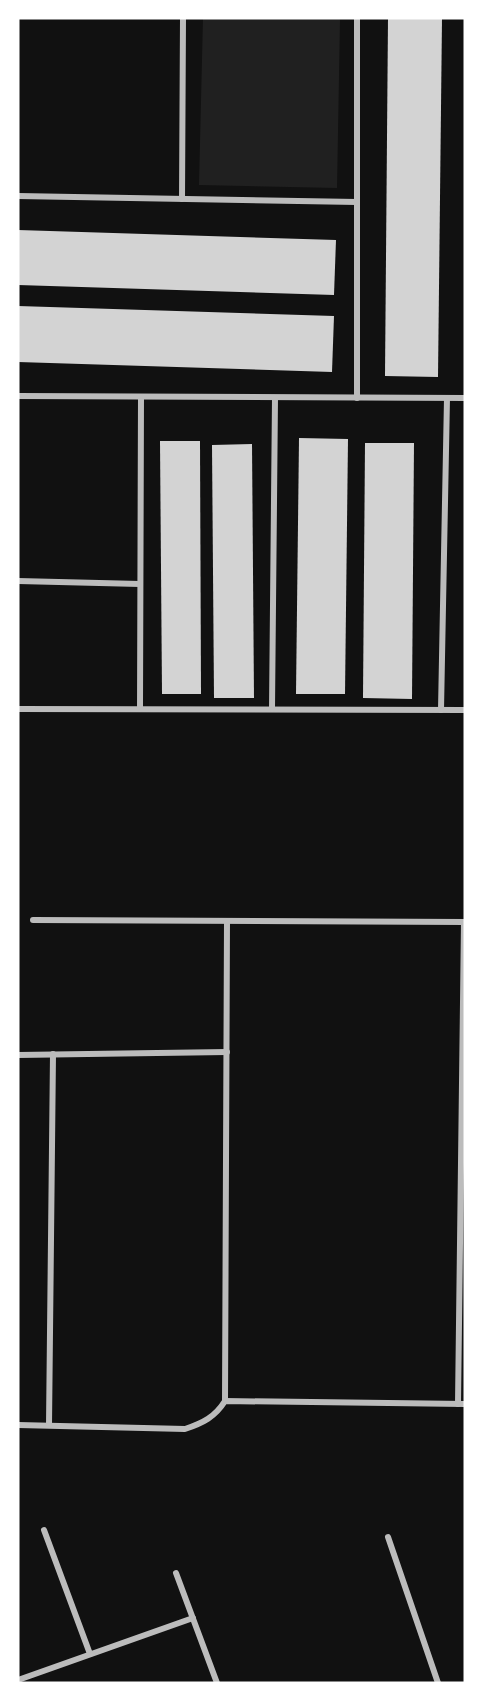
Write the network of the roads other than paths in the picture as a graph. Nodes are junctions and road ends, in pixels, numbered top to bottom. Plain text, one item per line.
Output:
1 (183, 18) edge
2 (357, 18) edge
3 (18, 196) edge
4 (182, 199) junction
5 (357, 202) junction
6 (18, 396) edge
7 (141, 397) junction
8 (275, 398) junction
9 (357, 398) junction
10 (447, 398) junction
11 (465, 398) edge
12 (18, 581) edge
13 (140, 584) junction
14 (18, 709) edge
15 (140, 709) junction
16 (272, 710) junction
17 (441, 710) junction
18 (465, 710) edge
19 (33, 920) dead end
20 (227, 921) junction
21 (464, 922) edge
22 (226, 1052) junction
23 (53, 1054) junction
24 (18, 1055) edge
25 (225, 1401) junction
26 (462, 1404) edge
27 (18, 1425) edge
28 (50, 1425) junction
29 (44, 1530) dead end
30 (388, 1537) dead end
31 (176, 1574) dead end
32 (193, 1618) junction
33 (90, 1654) junction
34 (18, 1680) edge
35 (217, 1683) edge
36 (438, 1683) edge

1 - 4 street
2 - 5 street
3 - 4 street
4 - 5 street
5 - 9 street
6 - 7 street
7 - 8 street
7 - 13 street
8 - 9 street
8 - 16 street
9 - 10 street
10 - 11 street
10 - 17 street
12 - 13 street
13 - 15 street
14 - 15 street
15 - 16 street
16 - 17 street
17 - 18 street
19 - 20 street
20 - 21 street
20 - 22 street
21 - 26 street
22 - 23 street
22 - 25 street
23 - 24 street
23 - 28 street
25 - 26 street
25 - 28 street
27 - 28 street
29 - 33 street
30 - 36 street
31 - 32 street
32 - 33 street
32 - 35 street
33 - 34 street

